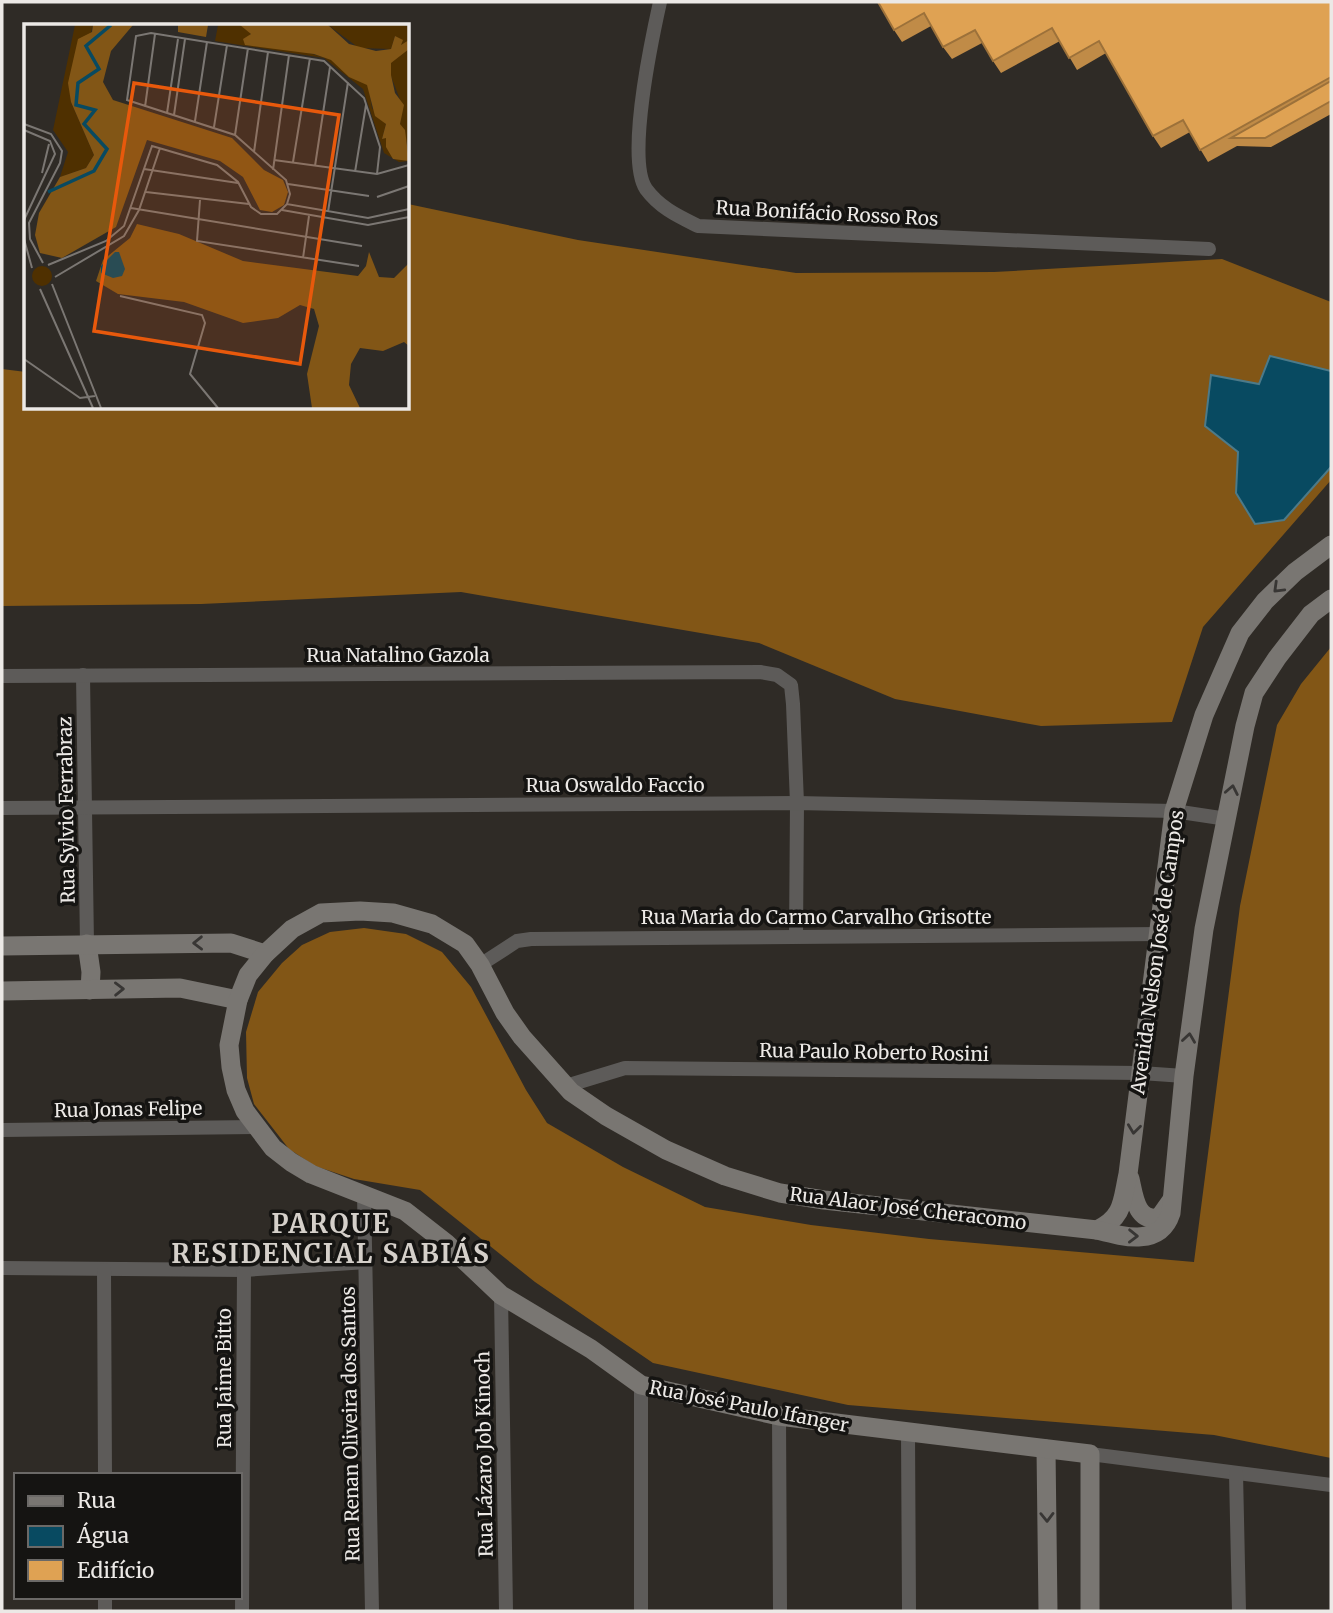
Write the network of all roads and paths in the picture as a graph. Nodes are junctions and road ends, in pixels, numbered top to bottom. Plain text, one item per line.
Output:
1 (660, 2) edge
2 (1209, 249) dead end
3 (1331, 545) edge
4 (1331, 599) edge
5 (83, 675) junction
6 (2, 676) edge
7 (797, 803) junction
8 (2, 808) edge
9 (85, 808) junction
10 (1174, 811) junction
11 (1227, 819) junction
12 (1160, 934) junction
13 (796, 936) junction
14 (87, 944) junction
15 (2, 946) edge
16 (264, 954) junction
17 (480, 965) junction
18 (90, 990) junction
19 (2, 992) edge
20 (238, 1000) junction
21 (1141, 1073) junction
22 (1184, 1076) junction
23 (566, 1086) junction
24 (255, 1127) junction
25 (2, 1130) edge
26 (1128, 1174) junction
27 (364, 1195) junction
28 (1174, 1195) junction
29 (1097, 1230) junction
30 (367, 1262) junction
31 (2, 1268) edge
32 (104, 1269) junction
33 (244, 1270) junction
34 (501, 1295) junction
35 (641, 1385) junction
36 (779, 1416) junction
37 (908, 1433) junction
38 (1046, 1448) junction
39 (1090, 1454) junction
40 (105, 1473) edge
41 (1236, 1473) junction
42 (1331, 1485) edge
43 (242, 1611) edge
44 (372, 1611) edge
45 (506, 1611) edge
46 (641, 1611) edge
47 (779, 1611) edge
48 (909, 1611) edge
49 (1048, 1611) edge
50 (1090, 1611) edge
51 (1239, 1611) edge

1 - 2 street, Rua Bonifácio Rosso Ros
3 -> 10 main road, Avenida Nelson José de Campos
11 -> 4 main road
5 - 6 street, Rua Natalino Gazola
5 - 7 street, Rua Natalino Gazola
5 - 9 street, Rua Sylvio Ferrabraz
7 - 9 street, Rua Oswaldo Faccio
7 - 10 street, Rua Oswaldo Faccio
7 - 13 street
8 - 9 street, Rua Oswaldo Faccio
9 - 14 street, Rua Sylvio Ferrabraz
10 - 11 street, Rua Oswaldo Faccio
10 - 12 main road, Avenida Nelson José de Campos
22 -> 11 main road
12 - 13 street, Rua Maria do Carmo Carvalho Grisotte
12 - 21 main road, Avenida Nelson José de Campos
13 - 17 street, Rua Maria do Carmo Carvalho Grisotte
14 - 15 main road
16 -> 14 main road
14 - 18 main road
16 - 17 main road, Rua Alaor José Cheracomo
16 - 20 main road, Rua Alaor José Cheracomo
17 - 23 main road, Rua Alaor José Cheracomo
18 - 19 main road
18 -> 20 main road
20 - 24 main road, Rua José Paulo Ifanger
21 - 22 street, Rua Paulo Roberto Rosini
21 - 23 street, Rua Paulo Roberto Rosini
21 -> 26 main road, Avenida Nelson José de Campos
22 - 28 main road
23 - 29 main road, Rua Alaor José Cheracomo
24 - 25 street, Rua Jonas Felipe
24 - 27 main road, Rua José Paulo Ifanger
26 - 28 main road
26 - 29 main road, Avenida Nelson José de Campos
27 - 30 street, Rua Renan Oliveira dos Santos
27 - 34 main road, Rua José Paulo Ifanger
29 -> 28 main road, Rua Alaor José Cheracomo
30 - 33 street
30 - 44 street, Rua Renan Oliveira dos Santos
31 - 32 street
32 - 33 street
32 - 40 street
33 - 43 street, Rua Jaime Bitto
34 - 35 main road, Rua José Paulo Ifanger
34 - 45 street, Rua Lázaro Job Kinoch
35 - 36 main road, Rua José Paulo Ifanger
35 - 46 street
36 - 37 main road, Rua José Paulo Ifanger
36 - 47 street
37 - 38 main road, Rua José Paulo Ifanger
37 - 48 street
38 - 39 main road, Rua José Paulo Ifanger
38 -> 49 main road
39 - 41 street, Rua José Paulo Ifanger
39 - 50 main road
41 - 42 street, Rua José Paulo Ifanger
41 - 51 street

